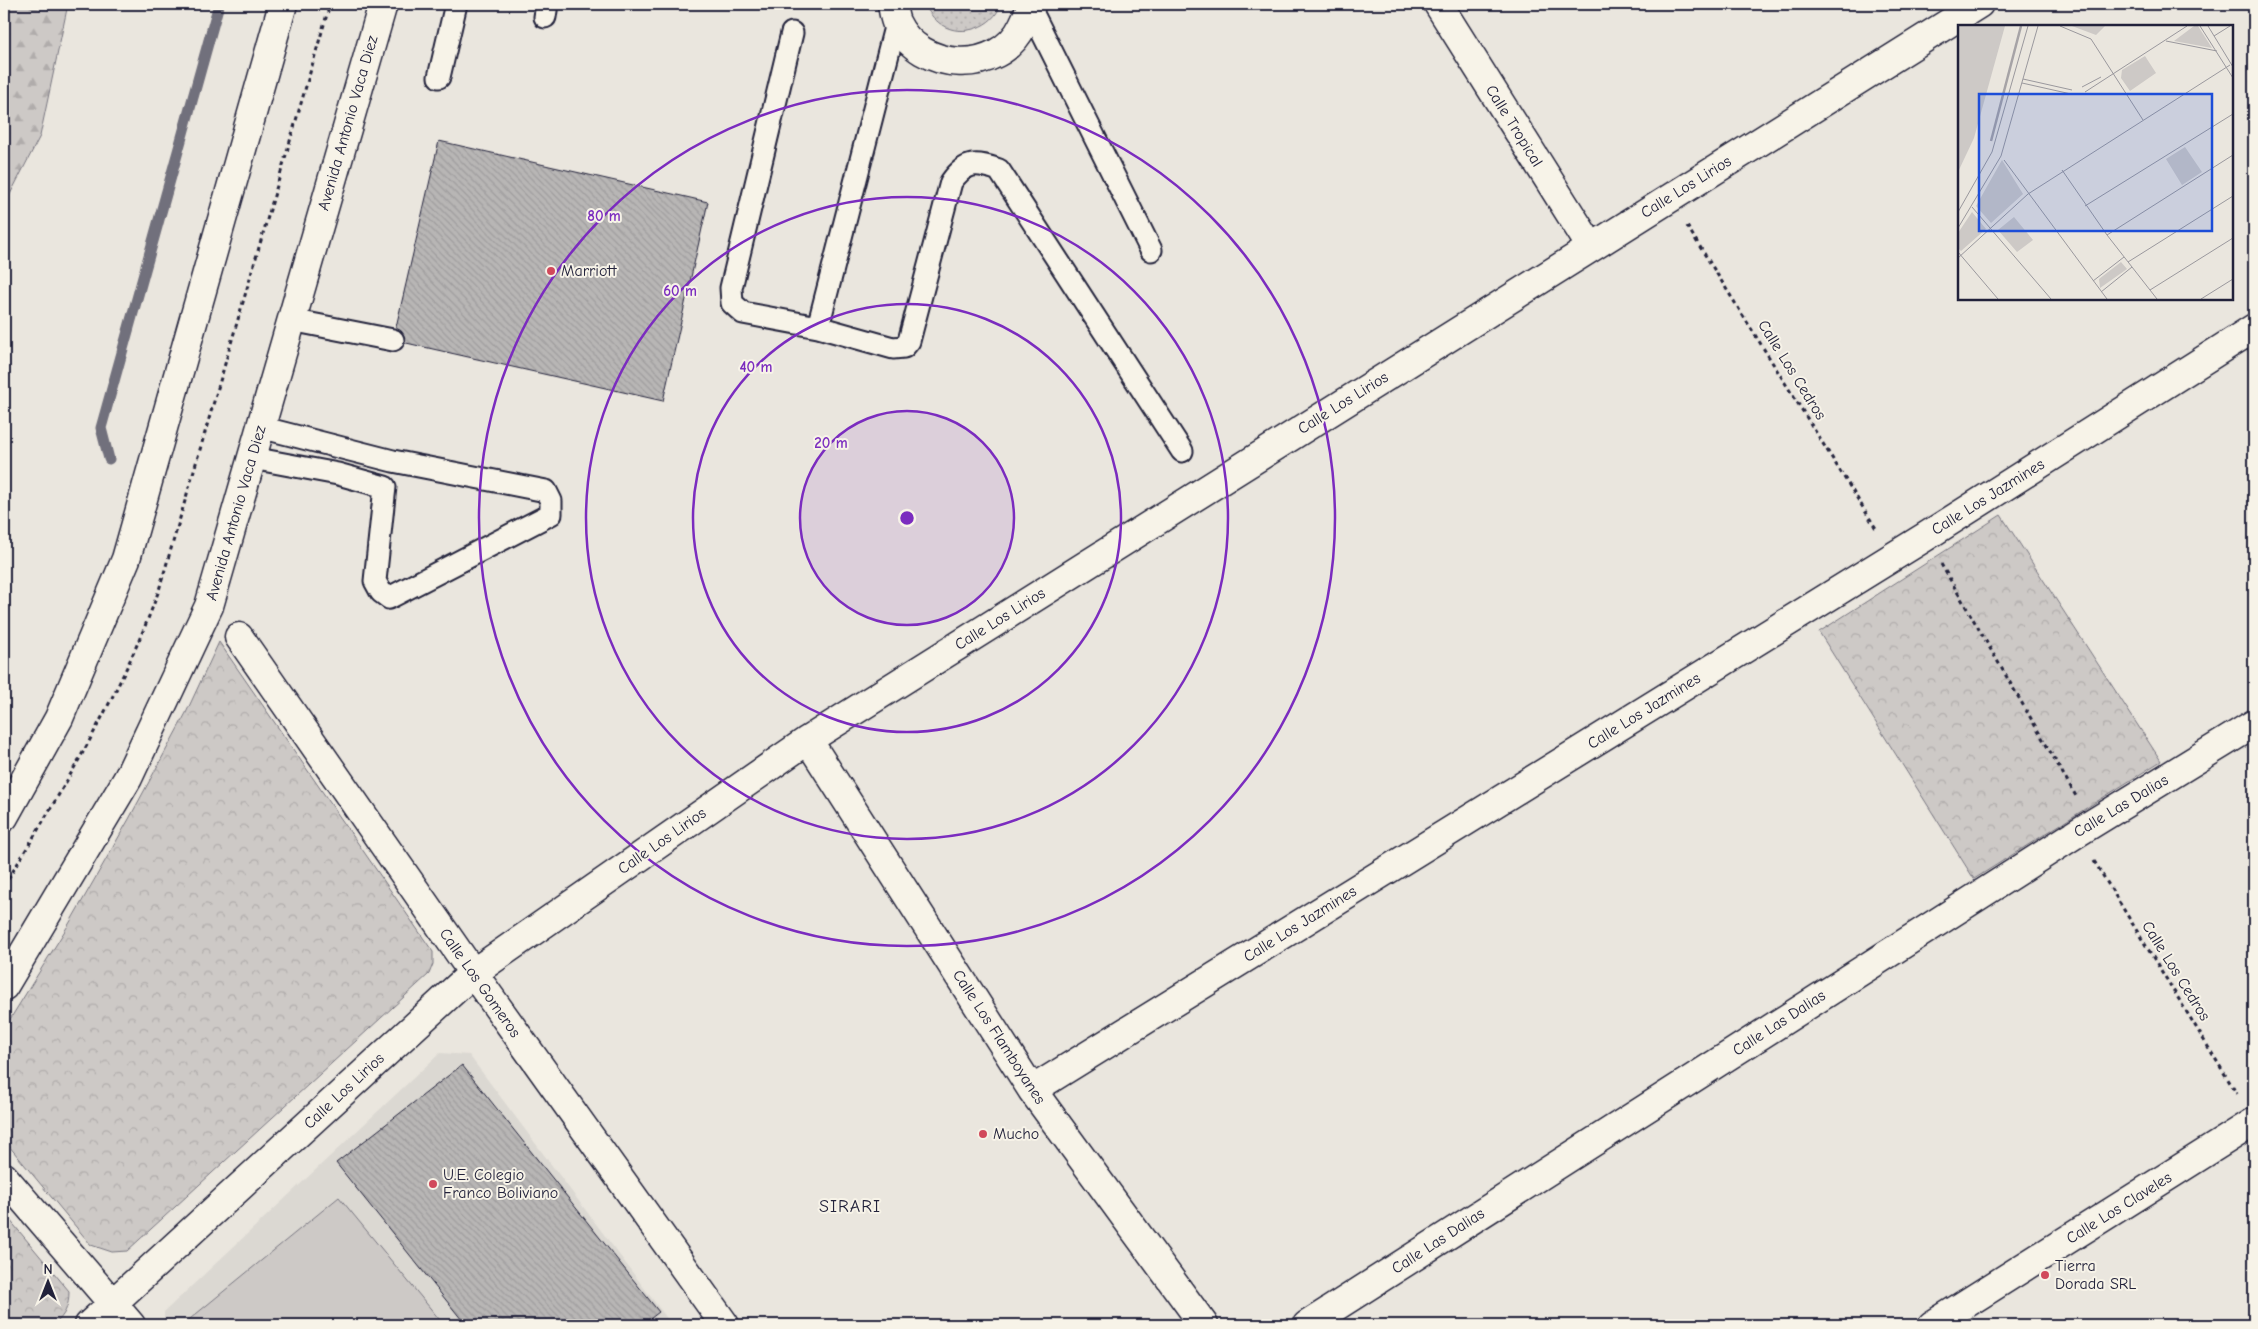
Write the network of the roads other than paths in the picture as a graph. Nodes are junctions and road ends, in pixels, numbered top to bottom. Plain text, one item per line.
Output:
1 (283, 4) edge
2 (383, 4) edge
3 (456, 4) edge
4 (1438, 4) edge
5 (1979, 4) edge
6 (1031, 7) edge
7 (894, 13) edge
8 (792, 33) dead end
9 (438, 77) dead end
10 (1591, 248) junction
11 (1151, 250) dead end
12 (291, 320) junction
13 (818, 327) junction
14 (2254, 328) edge
15 (393, 340) dead end
16 (260, 427) junction
17 (1182, 451) dead end
18 (252, 458) junction
19 (393, 461) junction
20 (385, 487) junction
21 (240, 637) dead end
22 (2254, 724) edge
23 (808, 740) junction
24 (4, 817) edge
25 (472, 973) junction
26 (4, 986) edge
27 (1032, 1090) junction
28 (2254, 1122) edge
29 (4, 1176) edge
30 (113, 1304) junction
31 (90, 1325) edge
32 (131, 1325) edge
33 (725, 1325) edge
34 (1204, 1325) edge
35 (1307, 1325) edge
36 (1932, 1325) edge

1 - 24 main road
2 - 12 main road, Avenida Antonio Vaca Diez
3 - 9 lane
4 - 10 main road, Calle Tropical
5 - 10 main road, Calle Los Lirios
6 - 7 main road
6 - 11 lane
7 - 13 lane
8 - 13 lane
10 - 23 main road, Calle Los Lirios
12 - 15 lane
12 - 16 main road, Avenida Antonio Vaca Diez
13 - 17 lane
14 - 27 main road, Calle Los Jazmines
16 - 18 main road, Avenida Antonio Vaca Diez
16 - 19 lane
18 - 20 lane
18 - 26 main road, Avenida Antonio Vaca Diez
19 - 20 lane
19 - 20 lane
21 - 25 main road, Calle Los Gomeros
22 - 35 main road, Calle Las Dalias
23 - 25 main road, Calle Los Lirios
23 - 27 main road, Calle Los Flamboyanes
25 - 30 main road, Calle Los Lirios
25 - 33 main road, Calle Los Gomeros
27 - 34 main road, Calle Los Flamboyanes
28 - 36 main road, Calle Los Claveles
29 - 30 main road
30 - 31 main road, Calle Los Lirios
30 - 32 main road

